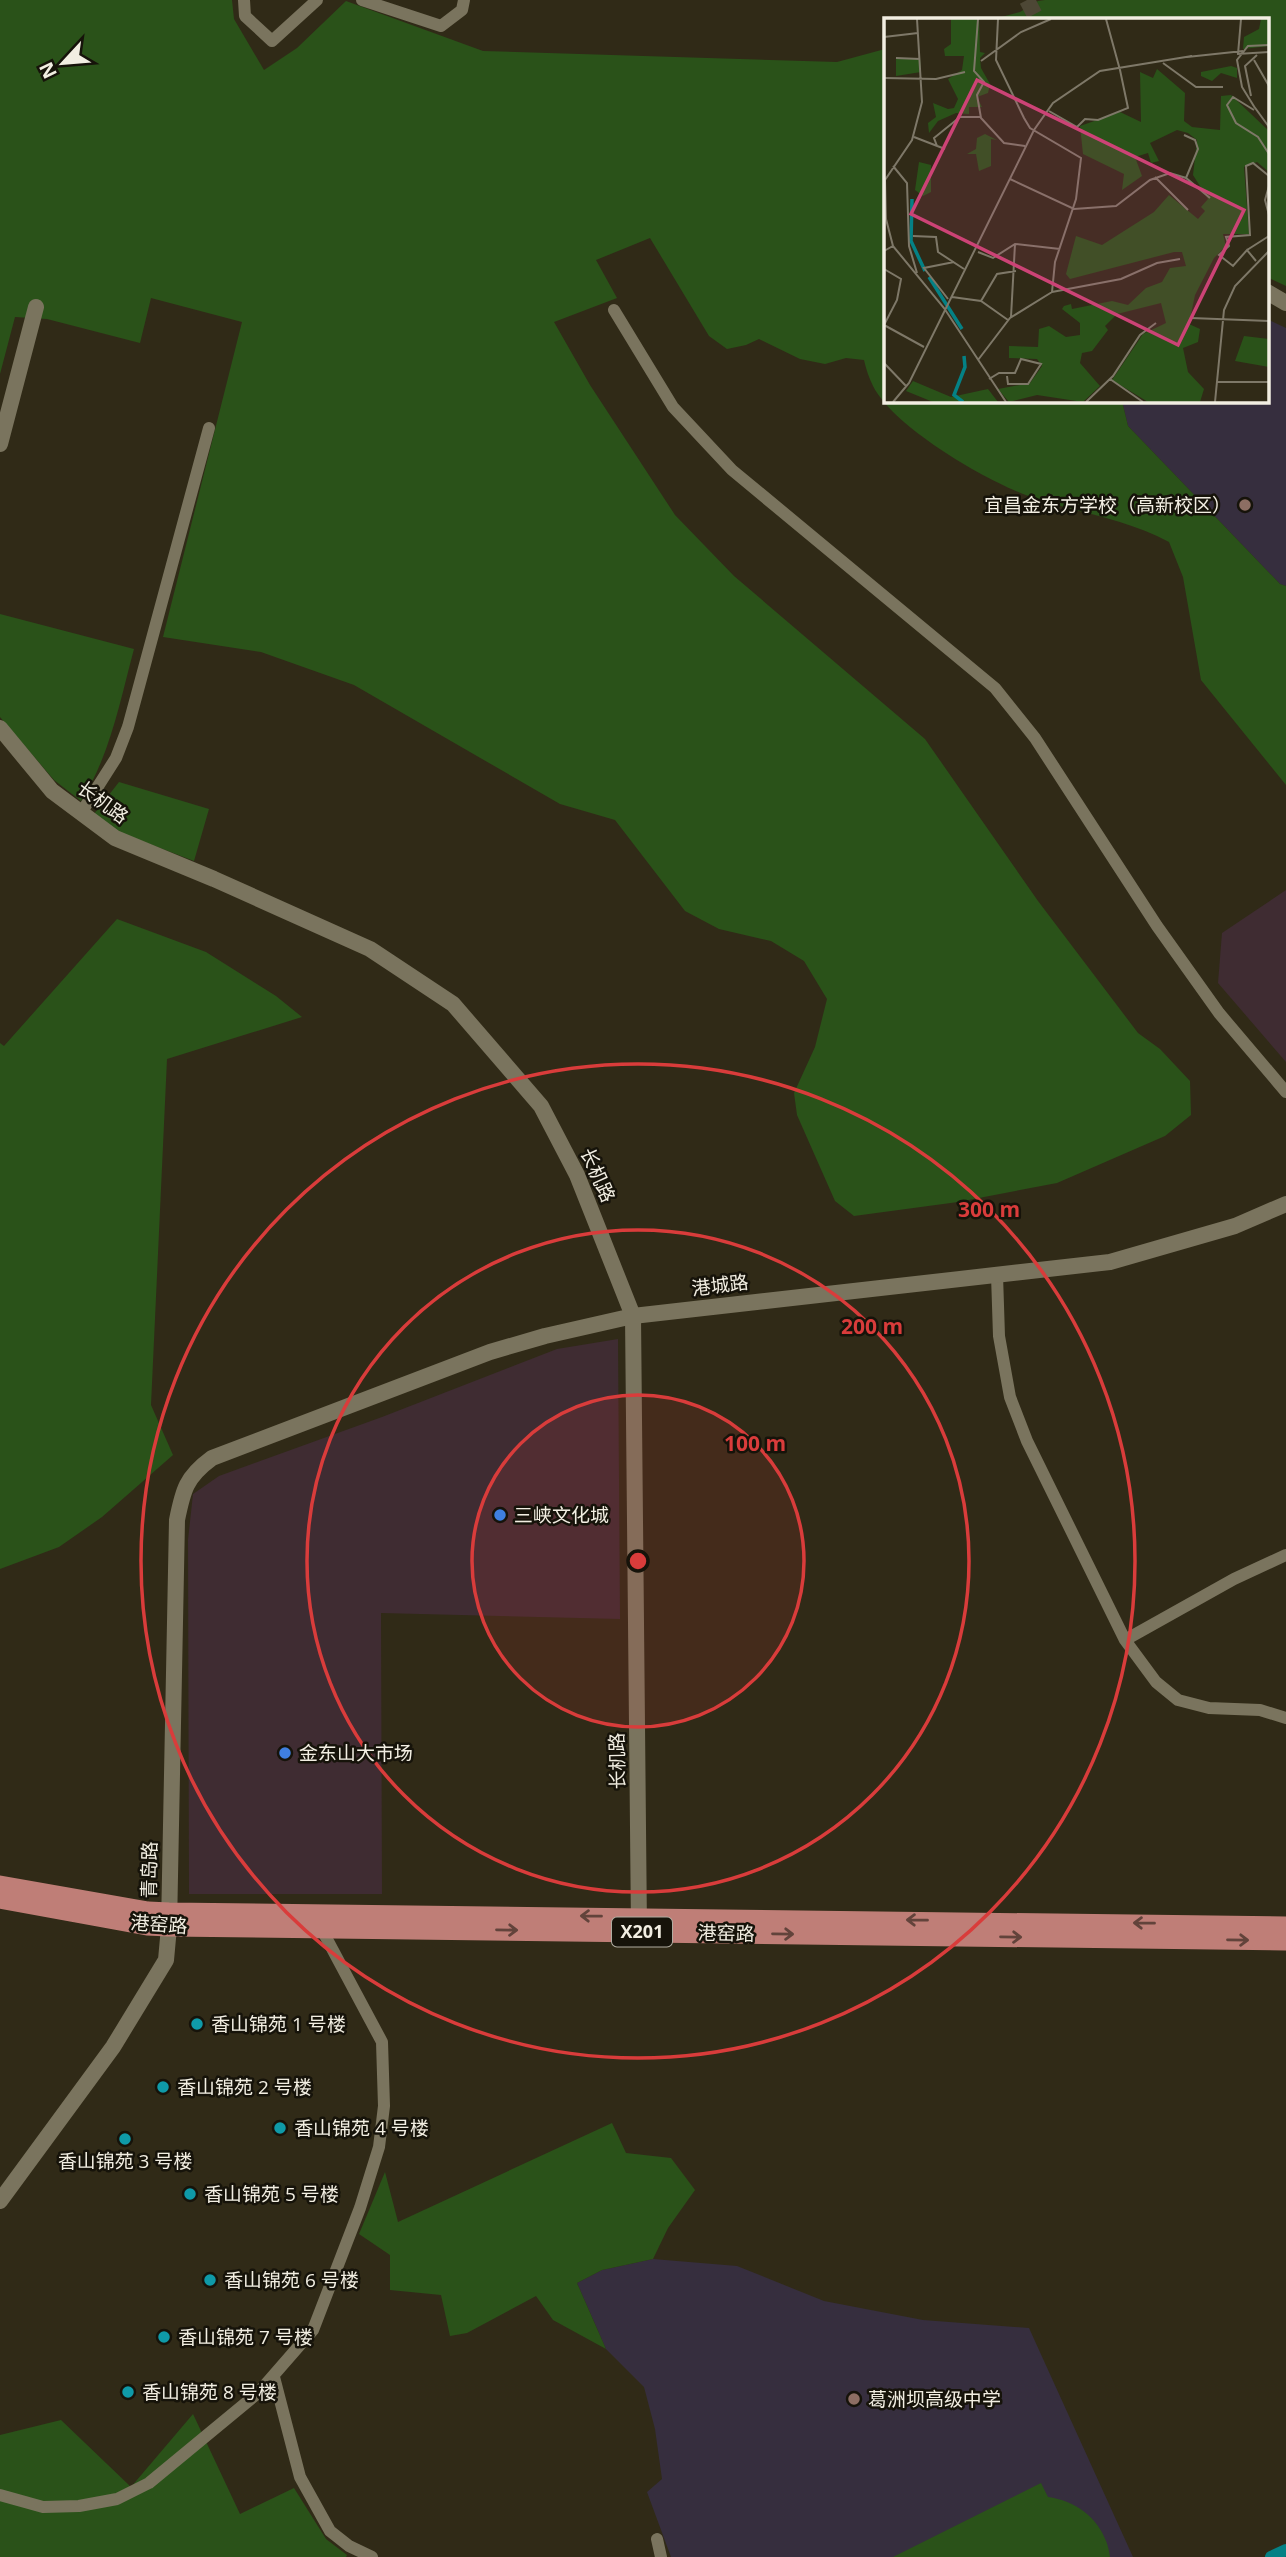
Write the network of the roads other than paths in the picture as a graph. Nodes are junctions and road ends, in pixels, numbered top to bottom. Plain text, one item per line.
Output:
1 (244, 0) edge
2 (317, 0) edge
3 (362, 0) edge
4 (464, 0) edge
5 (1268, 293) edge
6 (1286, 303) edge
7 (37, 307) dead end
8 (614, 310) dead end
9 (209, 428) dead end
10 (0, 444) edge
11 (0, 728) edge
12 (82, 813) junction
13 (1286, 1092) edge
14 (1286, 1204) edge
15 (997, 1275) junction
16 (633, 1316) junction
17 (184, 1488) joint
18 (1286, 1555) edge
19 (1125, 1640) junction
20 (1286, 1718) edge
21 (0, 1885) edge
22 (0, 1899) edge
23 (169, 1919) junction
24 (639, 1924) junction
25 (1286, 1926) edge
26 (321, 1928) junction
27 (1286, 1941) edge
28 (0, 2202) edge
29 (274, 2377) junction
30 (0, 2495) edge
31 (657, 2539) dead end
32 (372, 2557) edge
33 (661, 2557) edge

1 - 2 street
3 - 4 street
5 - 6 street
7 - 10 street
8 - 13 street
9 - 12 street
11 - 12 street, 长机路
12 - 16 street, 长机路
14 - 15 street, 港城路
15 - 16 street, 港城路
15 - 19 street
16 - 17 street, 港城路
16 - 24 street, 长机路
17 - 23 street, 青岛路
18 - 19 street
19 - 20 street
21 - 23 main road, 港窑路 / X201
22 - 23 main road, 港窑路 / X201
24 -> 23 main road, 港窑路 / X201
23 - 26 main road, 港窑路 / X201
23 - 28 street, 青岛路
25 -> 24 main road, 港窑路 / X201
26 -> 24 main road, 港窑路 / X201
24 -> 27 main road, 港窑路 / X201
26 - 29 street
29 - 30 street
29 - 32 street
31 - 33 street

